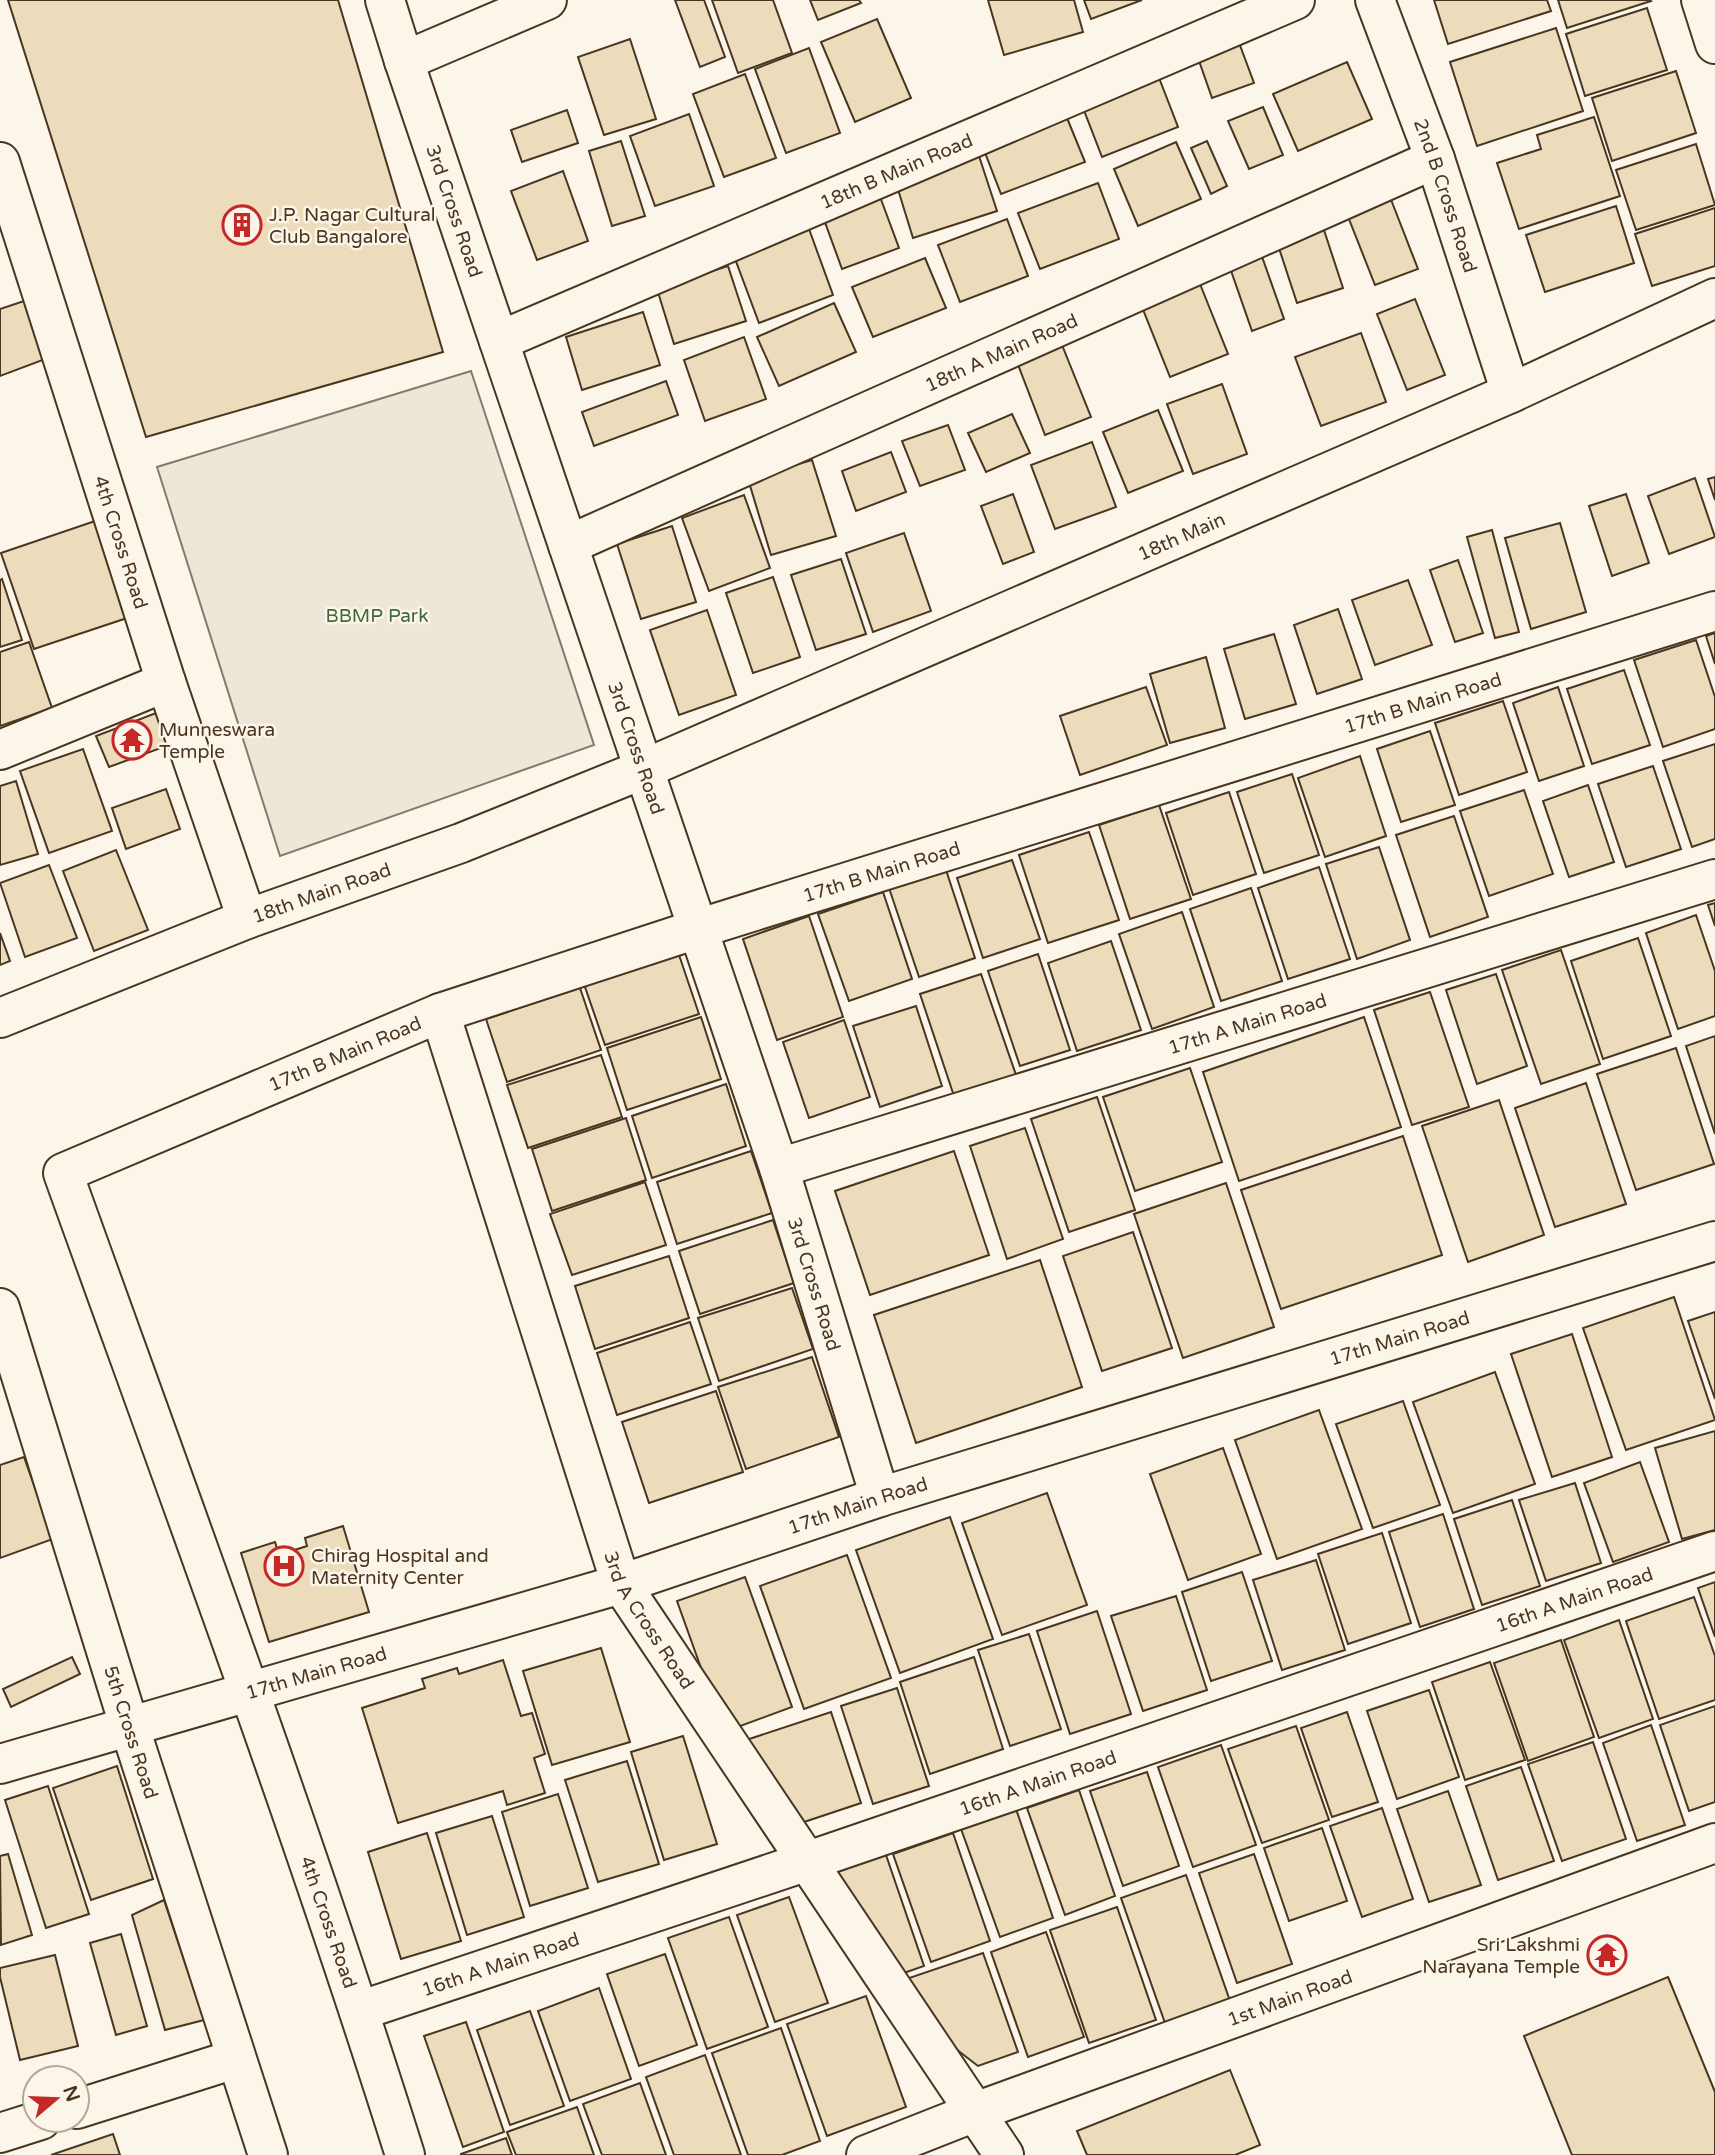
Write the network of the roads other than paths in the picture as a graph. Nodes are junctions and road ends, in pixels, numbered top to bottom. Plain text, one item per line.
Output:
1 (385, 0) edge
2 (547, 0) edge
3 (1294, 0) edge
4 (1375, 0) edge
5 (1701, 0) edge
6 (1715, 44) edge
7 (404, 61) junction
8 (1435, 159) junction
9 (0, 162) edge
10 (1715, 298) edge
11 (499, 341) junction
12 (1511, 393) junction
13 (568, 545) junction
14 (1715, 611) edge
15 (166, 682) junction
16 (0, 750) edge
17 (644, 769) junction
18 (1715, 879) edge
19 (247, 919) junction
20 (697, 929) junction
21 (440, 1013) junction
22 (0, 1018) edge
23 (779, 1168) junction
24 (63, 1173) joint
25 (1715, 1241) edge
26 (0, 1308) edge
27 (10, 1380) edge
28 (880, 1497) junction
29 (1715, 1551) edge
30 (621, 1584) junction
31 (249, 1690) junction
32 (130, 1725) junction
33 (0, 1764) edge
34 (1715, 1843) edge
35 (808, 1861) junction
36 (359, 2011) junction
37 (235, 2059) junction
38 (91, 2105) edge
39 (975, 2112) junction
40 (21, 2126) edge
41 (0, 2133) edge
42 (268, 2155) edge
43 (405, 2155) edge
44 (866, 2155) edge
45 (1004, 2155) edge

1 - 7 street, 3rd Cross Road
2 - 7 street
3 - 11 street, 18th B Main Road
4 - 8 street, 2nd B Cross Road
5 - 6 street
7 - 11 street, 3rd Cross Road
8 - 12 street, 2nd B Cross Road
8 - 13 street, 18th A Main Road
9 - 15 street, 4th Cross Road
10 - 12 street, 18th Main
11 - 13 street, 3rd Cross Road
12 - 17 street, 18th Main
13 - 17 street, 3rd Cross Road
14 - 20 street, 17th B Main Road
15 - 16 street
15 - 19 street, 4th Cross Road
17 - 19 street, 18th Main Road
17 - 20 street, 3rd Cross Road
18 - 23 street, 17th A Main Road
19 - 22 street, 18th Main Road
20 - 21 street, 17th B Main Road
20 - 23 street, 3rd Cross Road
21 - 24 street, 17th B Main Road
21 - 30 street, 3rd A Cross Road
23 - 28 street, 3rd Cross Road
24 - 31 street, 4th Cross Road
25 - 28 street, 17th Main Road
26 - 27 street, 5th Cross Road
27 - 32 street, 5th Cross Road
28 - 30 street, 17th Main Road
29 - 35 street, 16th A Main Road
30 - 31 street, 17th Main Road
30 - 35 street, 3rd A Cross Road
31 - 32 street, 17th Main Road
31 - 36 street, 4th Cross Road
32 - 33 street, 17th Main Road
32 - 37 street, 5th Cross Road
34 - 39 street, 1st Main Road
35 - 36 street, 16th A Main Road
35 - 39 street, 3rd A Cross Road
36 - 43 street, 4th Cross Road
37 - 38 street
37 - 42 street, 5th Cross Road
39 - 44 street, 1st Main Road
39 - 45 street, 3rd A Cross Road
40 - 41 street

